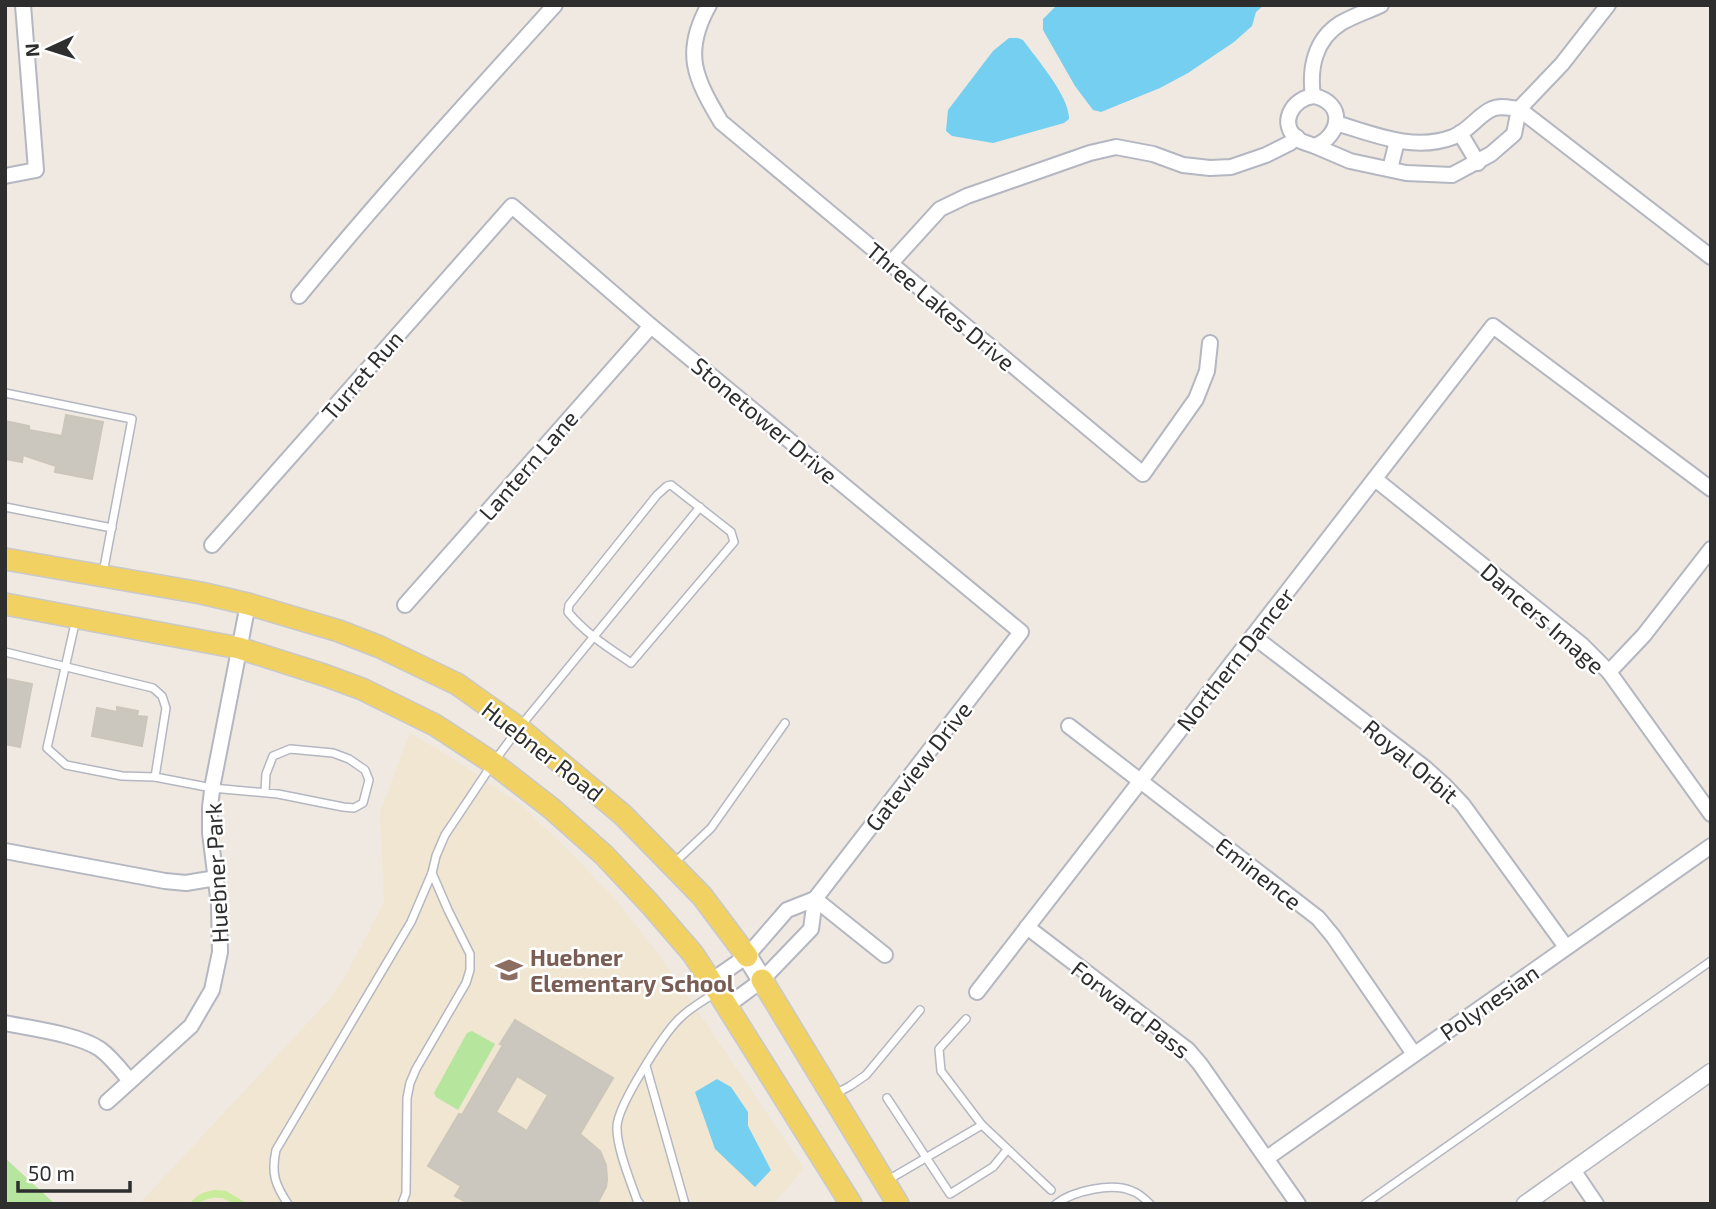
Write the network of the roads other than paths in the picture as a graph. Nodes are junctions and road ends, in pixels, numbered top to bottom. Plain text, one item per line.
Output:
1 (23, 5) edge
2 (555, 5) edge
3 (709, 5) edge
4 (1381, 5) edge
5 (1608, 5) edge
6 (1313, 96) junction
7 (1519, 109) junction
8 (1336, 123) junction
9 (1460, 133) junction
10 (1297, 137) junction
11 (1397, 141) junction
12 (1315, 146) junction
13 (1478, 163) junction
14 (1390, 169) junction
15 (5, 176) edge
16 (512, 206) joint
17 (1711, 257) edge
18 (890, 264) junction
19 (299, 296) dead end
20 (651, 326) junction
21 (1210, 343) dead end
22 (5, 393) edge
23 (1375, 479) junction
24 (1711, 489) edge
25 (5, 507) edge
26 (700, 507) junction
27 (111, 528) junction
28 (212, 545) dead end
29 (1711, 549) edge
30 (5, 559) edge
31 (103, 576) junction
32 (5, 604) edge
33 (248, 604) junction
34 (405, 605) dead end
35 (76, 617) junction
36 (1021, 632) joint
37 (594, 636) junction
38 (1253, 636) junction
39 (239, 648) junction
40 (5, 652) edge
41 (65, 667) junction
42 (1609, 672) junction
43 (785, 723) dead end
44 (1069, 726) dead end
45 (519, 728) junction
46 (493, 763) junction
47 (155, 776) junction
48 (1140, 781) junction
49 (212, 788) junction
50 (265, 792) junction
51 (1711, 814) edge
52 (1711, 845) edge
53 (5, 851) edge
54 (673, 865) junction
55 (432, 873) junction
56 (216, 878) junction
57 (815, 899) junction
58 (1027, 927) junction
59 (1566, 947) junction
60 (747, 956) junction
61 (885, 956) dead end
62 (1711, 961) edge
63 (762, 980) junction
64 (977, 992) dead end
65 (719, 993) junction
66 (920, 1010) dead end
67 (966, 1019) dead end
68 (5, 1023) edge
69 (1414, 1054) junction
70 (646, 1066) junction
71 (1711, 1072) edge
72 (130, 1081) junction
73 (831, 1096) junction
74 (887, 1098) dead end
75 (107, 1102) dead end
76 (982, 1125) junction
77 (1007, 1150) junction
78 (926, 1158) junction
79 (1267, 1158) junction
80 (1573, 1170) junction
81 (885, 1182) junction
82 (1051, 1190) dead end
83 (288, 1204) edge
84 (402, 1204) edge
85 (640, 1204) edge
86 (685, 1204) edge
87 (850, 1204) edge
88 (898, 1204) edge
89 (1056, 1204) edge
90 (1150, 1204) edge
91 (1298, 1204) edge
92 (1365, 1204) edge
93 (1525, 1204) edge
94 (1596, 1204) edge

1 - 15 street
2 - 19 street
3 - 18 street, Three Lakes Drive
4 - 6 street
5 - 7 street
6 - 8 street
6 - 10 street
7 - 9 street
7 - 13 street
7 - 17 street
8 - 11 street
8 - 12 street
9 - 11 street
9 - 13 street
10 - 12 street
10 - 18 street
11 - 14 street
12 - 14 street
13 - 14 street
16 - 20 street, Stonetower Drive
16 - 28 street, Turret Run
18 - 21 street, Three Lakes Drive
20 - 34 street, Lantern Lane
20 - 36 street, Stonetower Drive
22 - 27 lane
23 - 24 street, Northern Dancer
23 - 38 street, Northern Dancer
23 - 42 street, Dancers Image
25 - 27 lane
26 - 37 lane
26 - 37 lane
26 - 37 lane
27 - 31 lane
29 - 42 street
30 - 31 main road, Huebner Road
31 - 33 main road, Huebner Road
32 - 35 main road, Huebner Road
33 - 39 street, Huebner Park
33 - 45 main road, Huebner Road
35 - 39 main road, Huebner Road
35 - 41 lane
36 - 57 street, Gateview Drive
37 - 45 lane
38 - 48 street, Northern Dancer
38 - 59 street, Royal Orbit
39 - 46 main road, Huebner Road
39 - 49 street, Huebner Park
40 - 41 lane
41 - 47 lane
41 - 47 lane
42 - 51 street, Dancers Image
43 - 54 lane
44 - 48 street, Eminence
45 - 46 lane
45 - 54 main road, Huebner Road
46 - 55 lane
46 - 65 main road, Huebner Road
47 - 49 lane
48 - 58 street, Northern Dancer
48 - 69 street, Eminence
49 - 50 lane
49 - 56 street, Huebner Park
50 - 50 lane
52 - 59 street, Polynesian
53 - 56 street
54 - 60 main road, Huebner Road
55 - 83 lane
55 - 84 lane
56 - 72 street, Huebner Park
57 - 60 street, Gateview Drive
57 - 61 street
57 - 63 street, Gateview Drive
58 - 64 street, Northern Dancer
58 - 79 street, Forward Pass
59 - 69 street, Polynesian
60 - 63 main road, Huebner Road
60 - 65 street, Gateview Drive
62 - 92 lane
63 - 65 street, Gateview Drive
63 - 73 main road, Huebner Road
65 - 70 lane
65 - 87 main road, Huebner Road
66 - 73 lane
67 - 76 lane
68 - 72 street
69 - 79 street, Polynesian
70 - 85 lane
70 - 86 lane
71 - 80 street
72 - 75 street, Huebner Park
73 - 81 main road, Huebner Road
74 - 78 lane
76 - 77 lane
76 - 78 lane
77 - 78 lane
77 - 82 lane
78 - 81 lane
79 - 91 street, Forward Pass
80 - 93 street
80 - 94 street
81 - 88 main road, Huebner Road
89 - 90 lane

